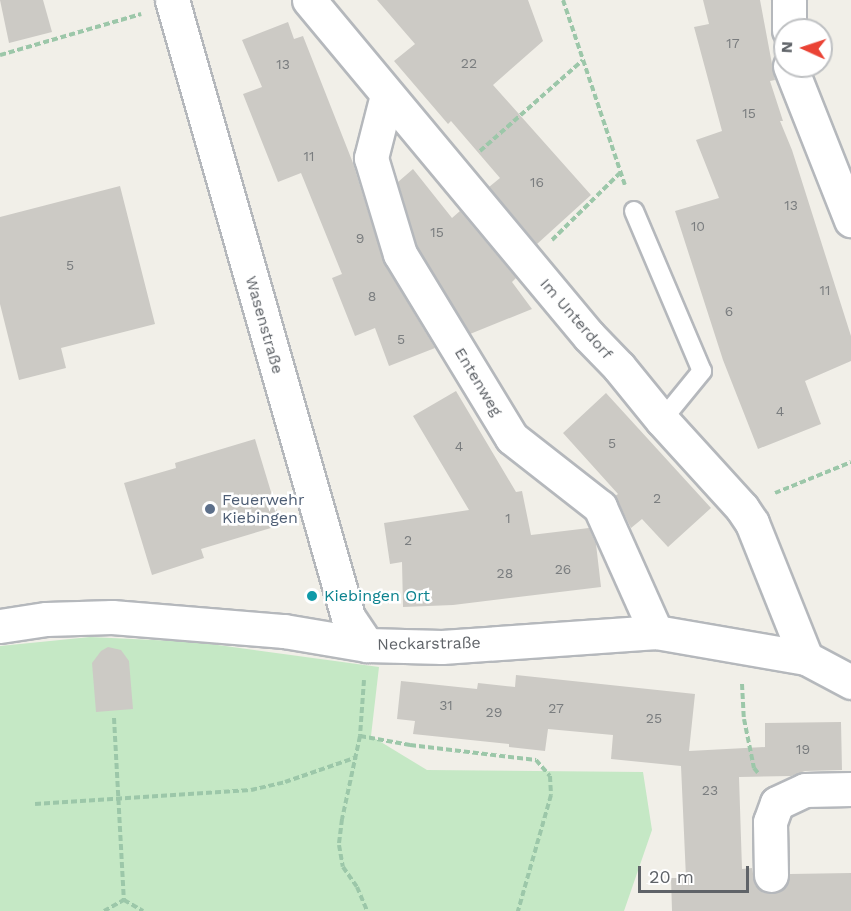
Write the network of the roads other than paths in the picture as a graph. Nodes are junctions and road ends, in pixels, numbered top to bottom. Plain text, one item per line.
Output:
1 (309, 0) edge
2 (789, 0) edge
3 (173, 2) edge
4 (789, 18) edge
5 (795, 78) edge
6 (387, 94) junction
7 (634, 211) road end
8 (851, 220) edge
9 (662, 420) junction
10 (0, 626) edge
11 (656, 632) junction
12 (367, 645) junction
13 (806, 658) junction
14 (851, 682) edge
15 (851, 789) edge
16 (771, 875) dead end

1 - 6 street, Im Unterdorf
2 - 4 street
3 - 12 street, Wasenstraße
5 - 8 street
6 - 9 street, Im Unterdorf
6 - 11 street, Entenweg
7 - 9 lane
9 - 13 street, Im Unterdorf
10 - 12 street, Neckarstraße
11 - 12 street, Neckarstraße
11 - 13 street, Neckarstraße
13 - 14 street, Neckarstraße
15 - 16 street

